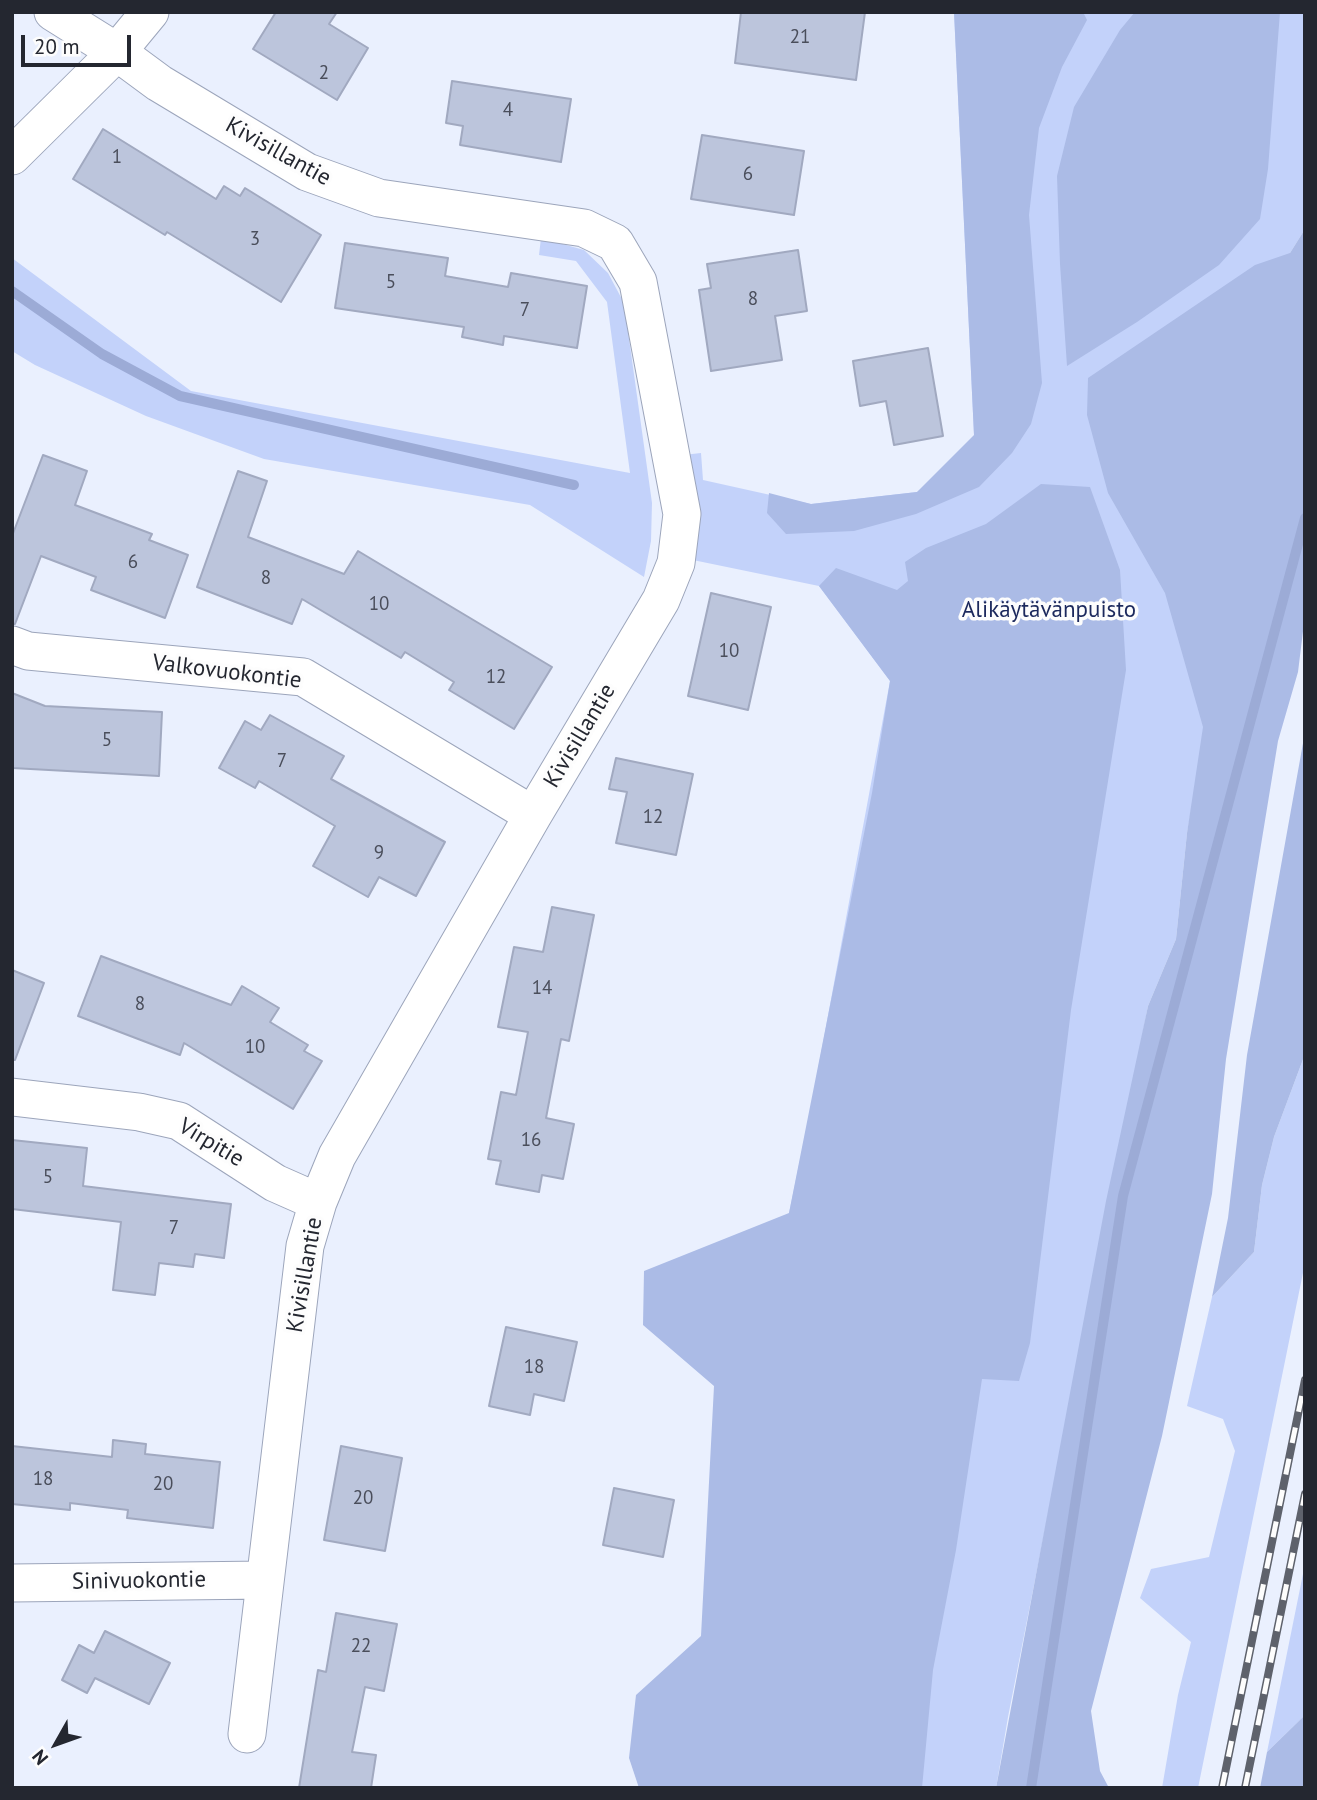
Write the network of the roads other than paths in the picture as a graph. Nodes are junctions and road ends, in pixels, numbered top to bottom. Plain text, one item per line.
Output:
1 (53, 12) edge
2 (150, 12) edge
3 (117, 52) junction
4 (12, 156) edge
5 (12, 645) edge
6 (533, 815) junction
7 (12, 1097) edge
8 (318, 1202) junction
9 (265, 1580) junction
10 (12, 1583) edge
11 (247, 1734) dead end

1 - 3 street, Kivisillantie
2 - 3 street
3 - 4 street
3 - 6 street, Kivisillantie
5 - 6 street, Valkovuokontie
6 - 8 street, Kivisillantie
7 - 8 street, Virpitie
8 - 9 street, Kivisillantie
9 - 10 street, Sinivuokontie
9 - 11 street, Kivisillantie

